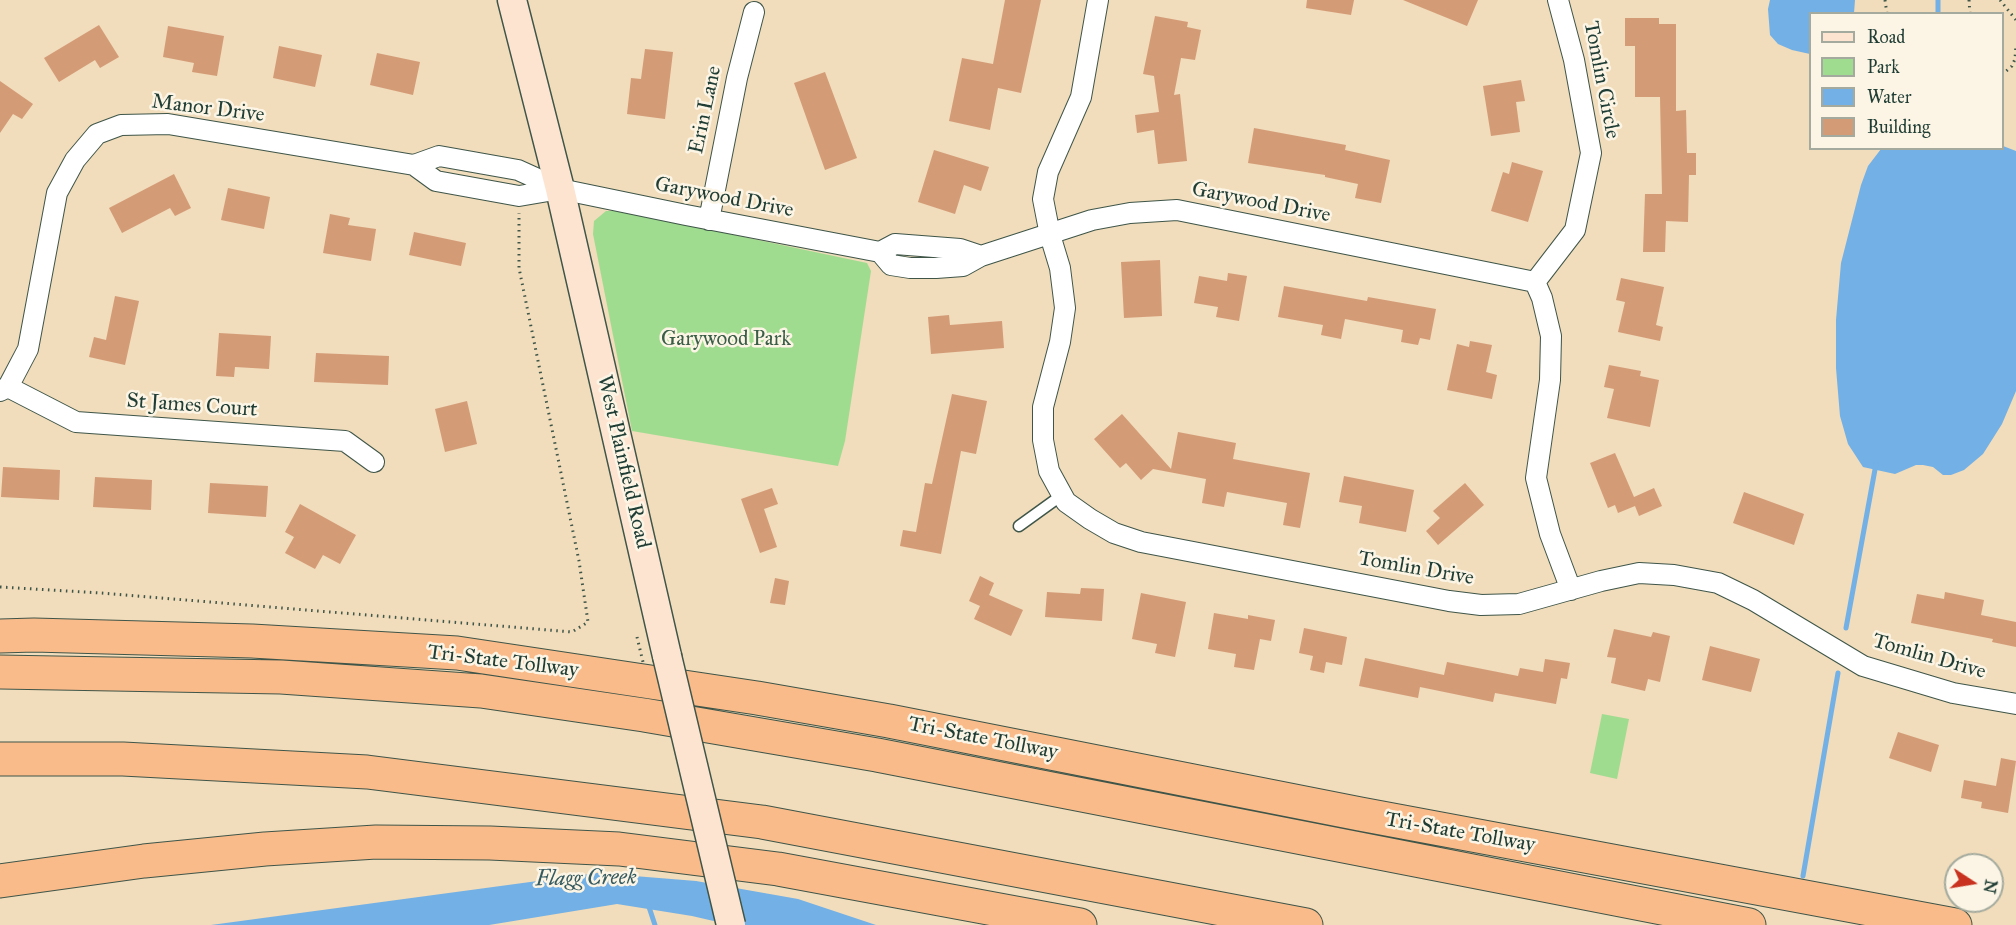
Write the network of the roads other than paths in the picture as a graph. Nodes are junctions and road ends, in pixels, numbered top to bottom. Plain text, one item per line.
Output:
1 (512, 0) edge
2 (1098, 0) edge
3 (1558, 0) edge
4 (754, 12) dead end
5 (560, 189) junction
6 (709, 220) junction
7 (1050, 235) junction
8 (1539, 290) junction
9 (4, 389) edge
10 (374, 462) dead end
11 (1062, 495) junction
12 (1019, 526) dead end
13 (1571, 590) junction
14 (0, 636) edge
15 (0, 672) edge
16 (2016, 704) edge
17 (0, 759) edge
18 (144, 861) junction
19 (0, 863) edge
20 (778, 869) junction
21 (0, 881) edge
22 (731, 925) edge
23 (968, 925) edge
24 (1080, 925) edge
25 (1306, 925) edge
26 (1749, 925) edge
27 (1956, 925) edge

1 - 5 main road, West Plainfield Road
2 - 7 street
3 - 8 street, Tomlin Circle
4 - 6 street, Erin Lane
5 - 6 street, Garywood Drive
5 - 9 street, Manor Drive
5 - 22 main road, West Plainfield Road, bridge
6 - 7 street, Garywood Drive
7 - 8 street, Garywood Drive
7 - 11 street, Tomlin Drive
8 - 13 street
9 - 10 street, St James Court
11 - 12 lane
11 - 13 street, Tomlin Drive
13 - 16 street, Tomlin Drive
14 - 27 highway, Tri-State Tollway
15 - 26 highway, Tri-State Tollway
17 - 25 highway
18 - 19 highway
18 - 20 highway
18 - 21 highway
20 - 23 highway
20 - 24 highway

